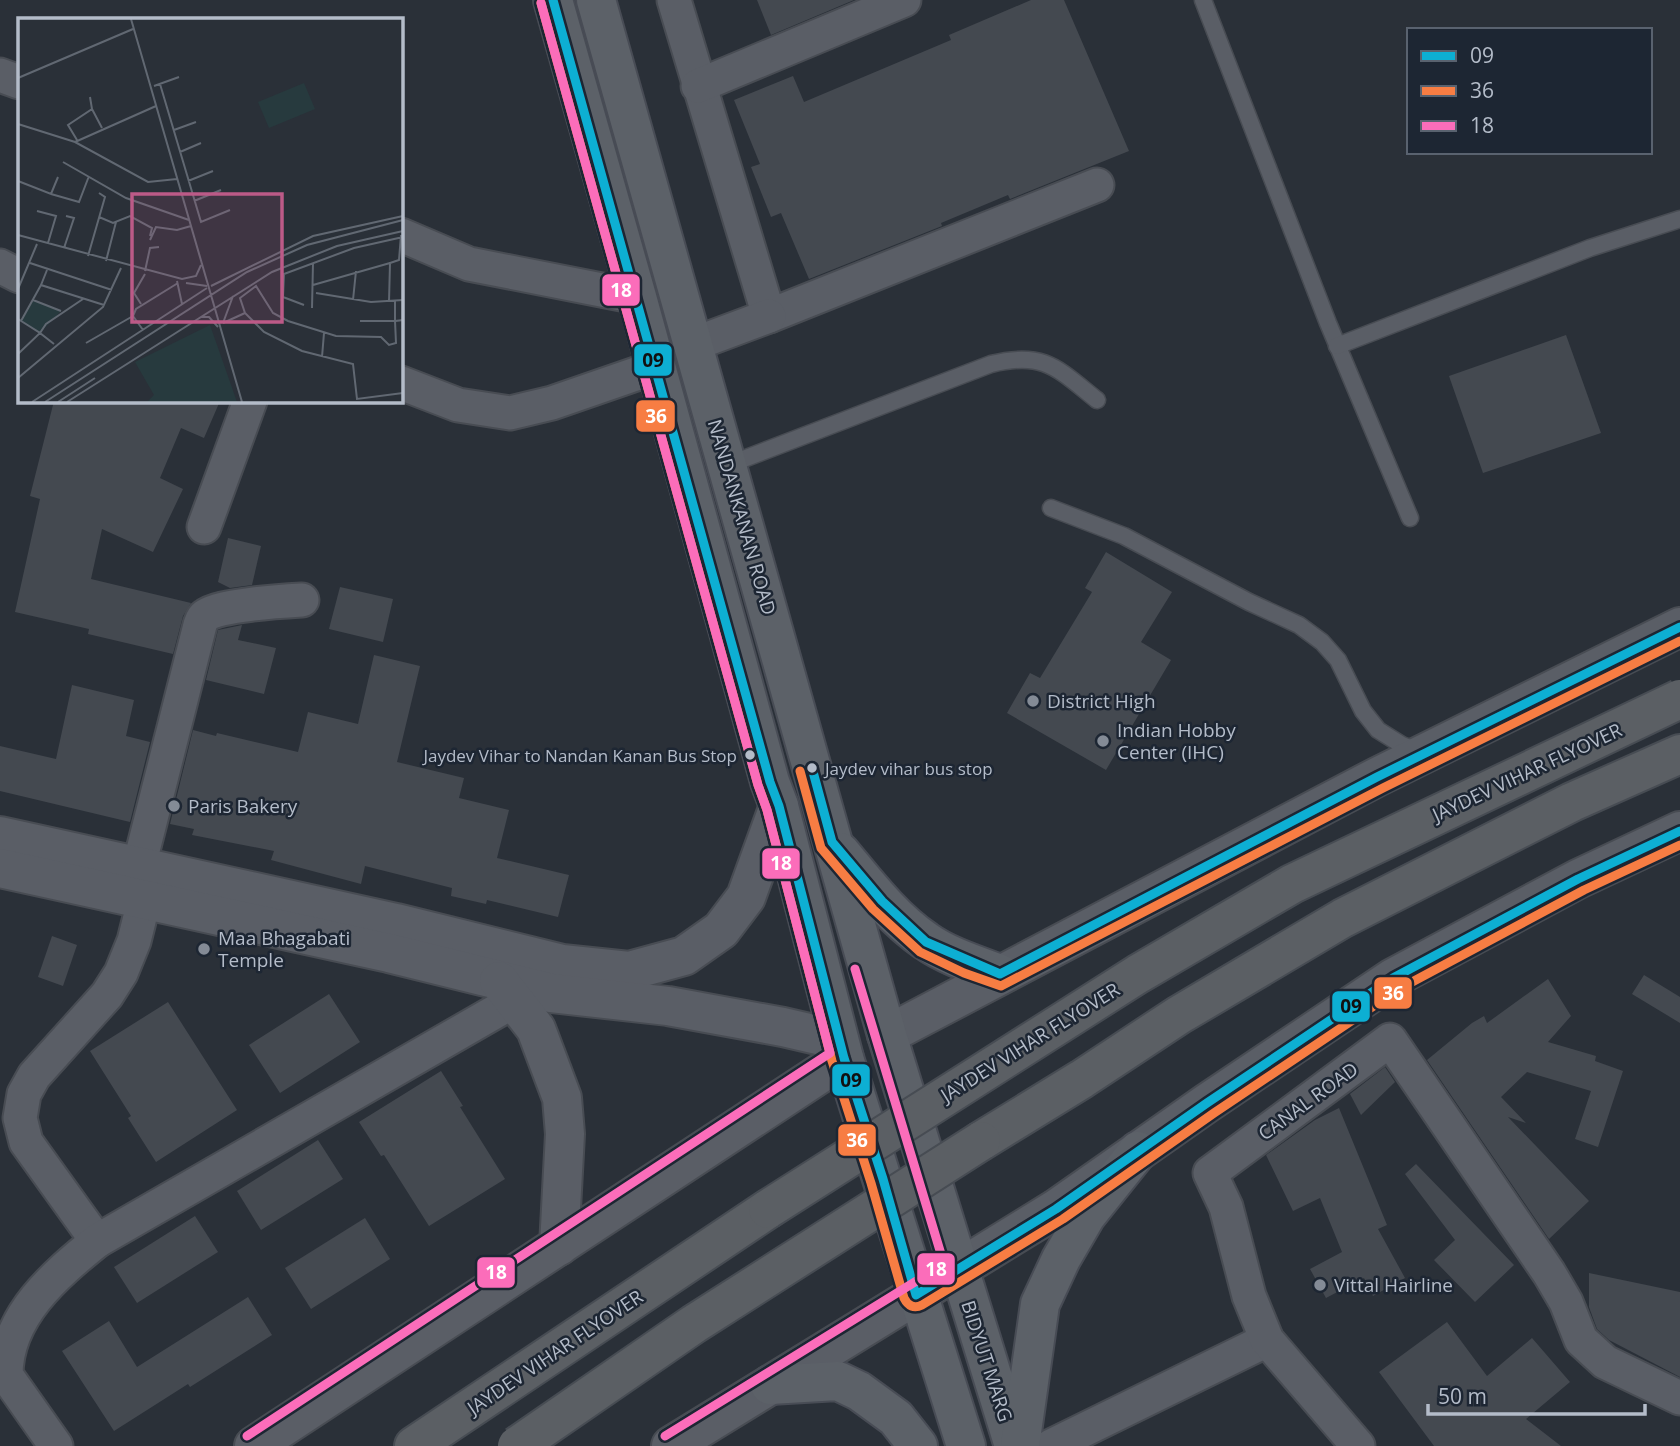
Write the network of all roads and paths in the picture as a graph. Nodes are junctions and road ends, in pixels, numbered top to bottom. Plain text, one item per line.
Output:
1 (552, 0) edge
2 (596, 0) edge
3 (674, 0) edge
4 (904, 0) edge
5 (1203, 0) edge
6 (0, 75) edge
7 (18, 82) edge
8 (698, 86) junction
9 (1097, 185) dead end
10 (1680, 219) edge
11 (402, 235) edge
12 (0, 266) edge
13 (18, 275) edge
14 (637, 297) junction
15 (769, 316) junction
16 (694, 344) junction
17 (1337, 346) junction
18 (656, 367) junction
19 (402, 383) edge
20 (1097, 400) dead end
21 (229, 402) edge
22 (250, 402) edge
23 (728, 465) junction
24 (200, 472) dead end
25 (1051, 508) dead end
26 (1410, 518) dead end
27 (205, 527) dead end
28 (302, 600) dead end
29 (1680, 627) edge
30 (1680, 699) edge
31 (1424, 753) junction
32 (1680, 754) edge
33 (779, 807) junction
34 (1680, 831) edge
35 (0, 836) edge
36 (832, 842) junction
37 (0, 868) edge
38 (142, 884) junction
39 (1000, 974) junction
40 (506, 991) junction
41 (887, 1035) junction
42 (841, 1049) junction
43 (1138, 1151) junction
44 (97, 1241) junction
45 (559, 1246) junction
46 (958, 1269) junction
47 (916, 1294) junction
48 (1267, 1340) junction
49 (3, 1377) edge
50 (770, 1385) junction
51 (1680, 1398) edge
52 (56, 1446) edge
53 (254, 1446) edge
54 (414, 1446) edge
55 (517, 1446) edge
56 (671, 1446) edge
57 (918, 1446) edge
58 (966, 1446) edge
59 (1014, 1446) edge
60 (1020, 1446) edge
61 (1051, 1446) edge
62 (1358, 1446) edge

1 - 14 main road
2 - 16 main road, NANDANKANAN ROAD
3 - 8 street
4 - 8 street
5 - 17 lane
6 - 7 street
8 - 15 street
9 - 15 street
10 - 17 lane
11 - 14 street
12 - 13 street
14 - 18 main road
15 - 16 street
16 - 23 main road, NANDANKANAN ROAD
17 - 26 lane
18 - 19 street
18 - 33 main road
20 - 23 lane
21 - 24 street
22 - 27 street
23 - 36 main road, NANDANKANAN ROAD
25 - 31 lane
28 - 38 street
29 - 31 street
30 - 54 highway, JAYDEV VIHAR FLYOVER, bridge
31 - 39 street
32 - 55 highway, bridge
33 - 38 street
33 - 42 main road
34 - 43 street
35 - 38 street
36 - 39 main road
36 - 41 main road, NANDANKANAN ROAD
37 - 38 street
38 - 40 street
38 - 44 street
39 - 41 street
40 - 42 street
40 - 44 street
40 - 45 street
41 - 46 main road, BIDYUT MARG
42 - 45 street
42 - 47 main road
43 - 46 street
43 - 60 main road
44 - 49 street
45 - 53 street
46 - 47 street
46 - 59 main road, BIDYUT MARG
47 - 50 street
47 - 58 main road
48 - 51 street, CANAL ROAD
48 - 61 street
48 - 62 street
49 - 52 street
50 - 56 street
50 - 57 main road

